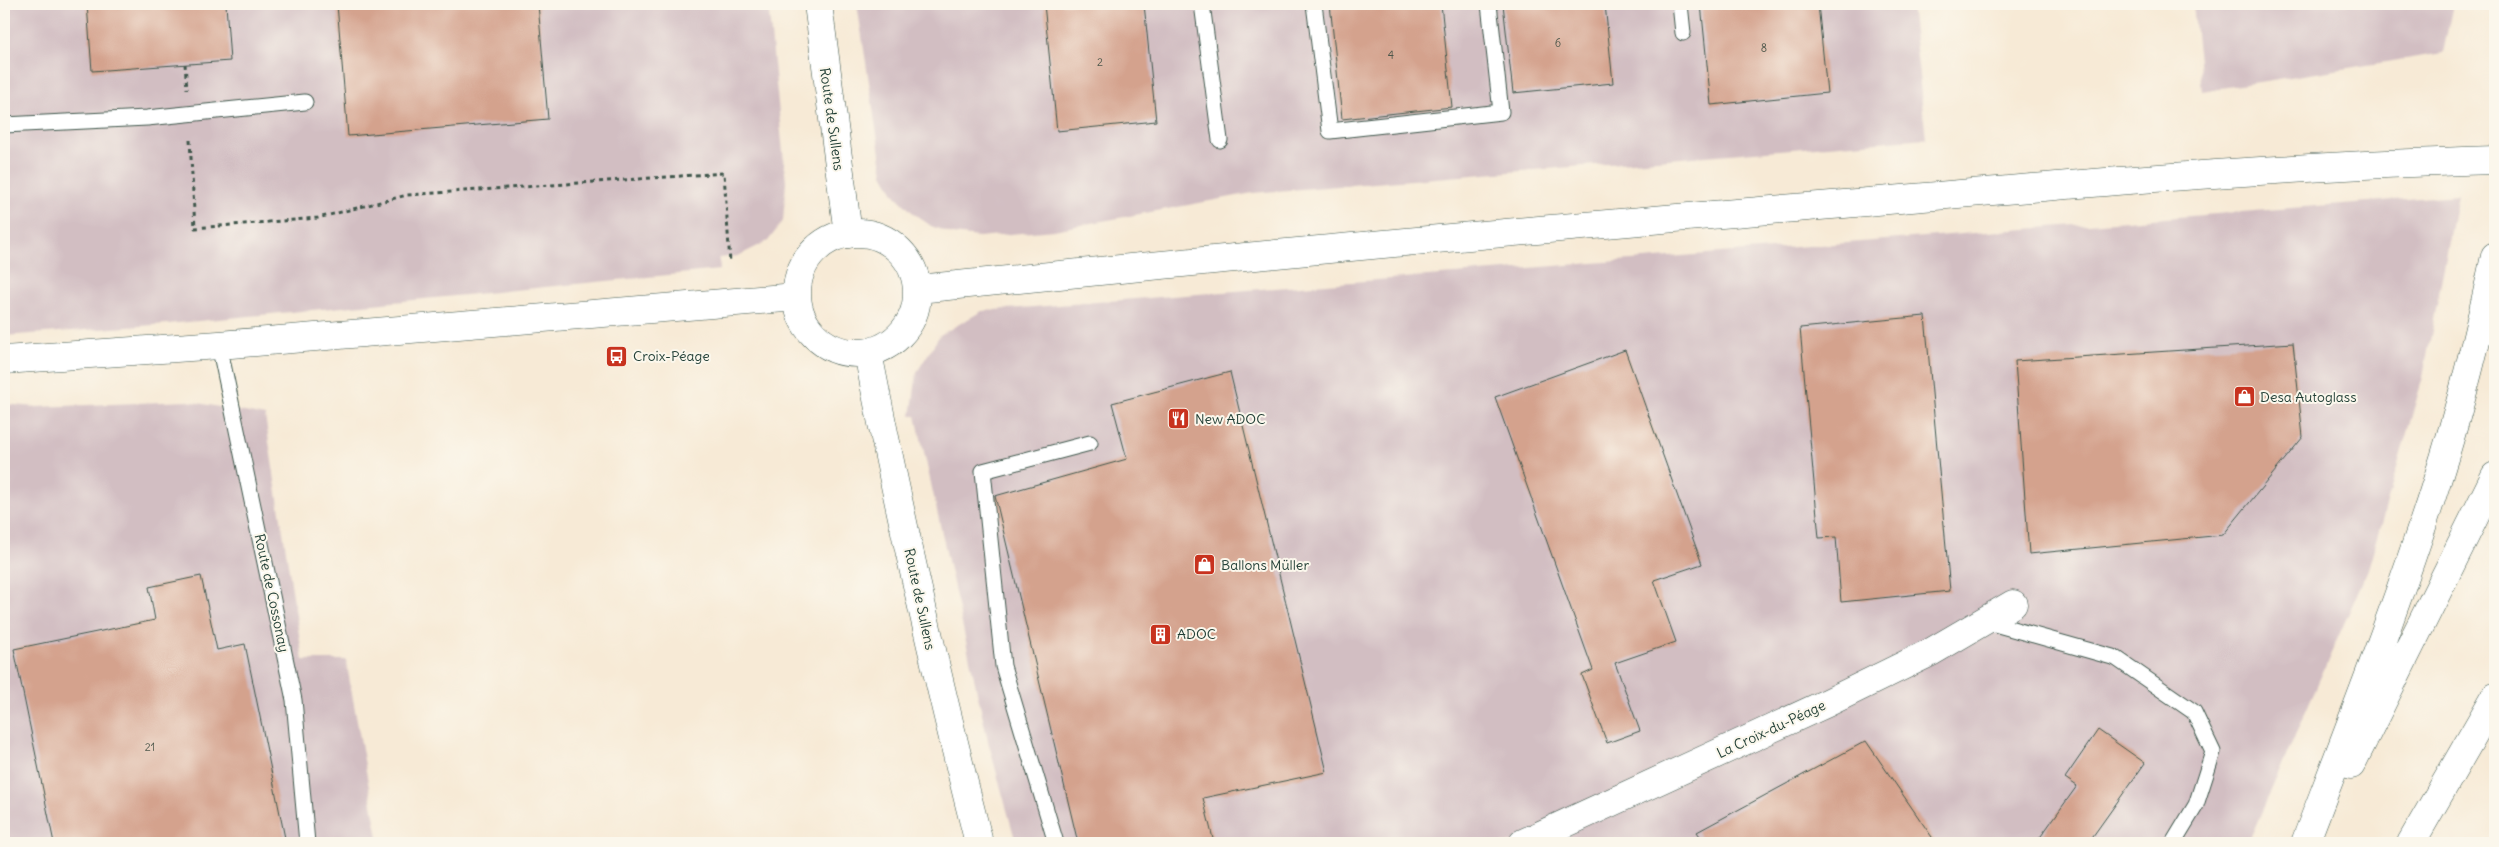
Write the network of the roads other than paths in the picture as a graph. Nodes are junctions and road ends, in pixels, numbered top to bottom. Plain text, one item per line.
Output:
1 (818, 4) edge
2 (1202, 4) edge
3 (1314, 4) edge
4 (1489, 4) edge
5 (1680, 4) edge
6 (1683, 34) dead end
7 (305, 102) dead end
8 (4, 125) edge
9 (1220, 140) dead end
10 (2495, 160) edge
11 (848, 234) junction
12 (2495, 256) edge
13 (918, 289) junction
14 (796, 297) junction
15 (219, 345) junction
16 (868, 353) junction
17 (4, 360) edge
18 (1090, 443) dead end
19 (2495, 476) edge
20 (2013, 604) dead end
21 (1984, 621) junction
22 (2495, 697) edge
23 (306, 843) edge
24 (979, 843) edge
25 (1056, 843) edge
26 (1523, 843) edge
27 (2173, 843) edge
28 (2305, 843) edge
29 (2313, 843) edge
30 (2411, 843) edge

1 - 11 main road, Route de Sullens
2 - 9 lane
3 - 4 lane
5 - 6 lane
7 - 8 lane
10 - 13 main road
11 - 13 main road
11 - 14 main road
12 - 28 main road
13 - 16 main road
14 - 15 main road
14 - 16 main road
15 - 17 main road
15 - 23 lane, Route de Cossonay
16 - 24 main road, Route de Sullens
18 - 25 lane
19 - 29 main road
20 - 21 main road, La Croix-du-Péage
21 - 26 main road, La Croix-du-Péage
21 - 27 lane
22 - 30 main road

